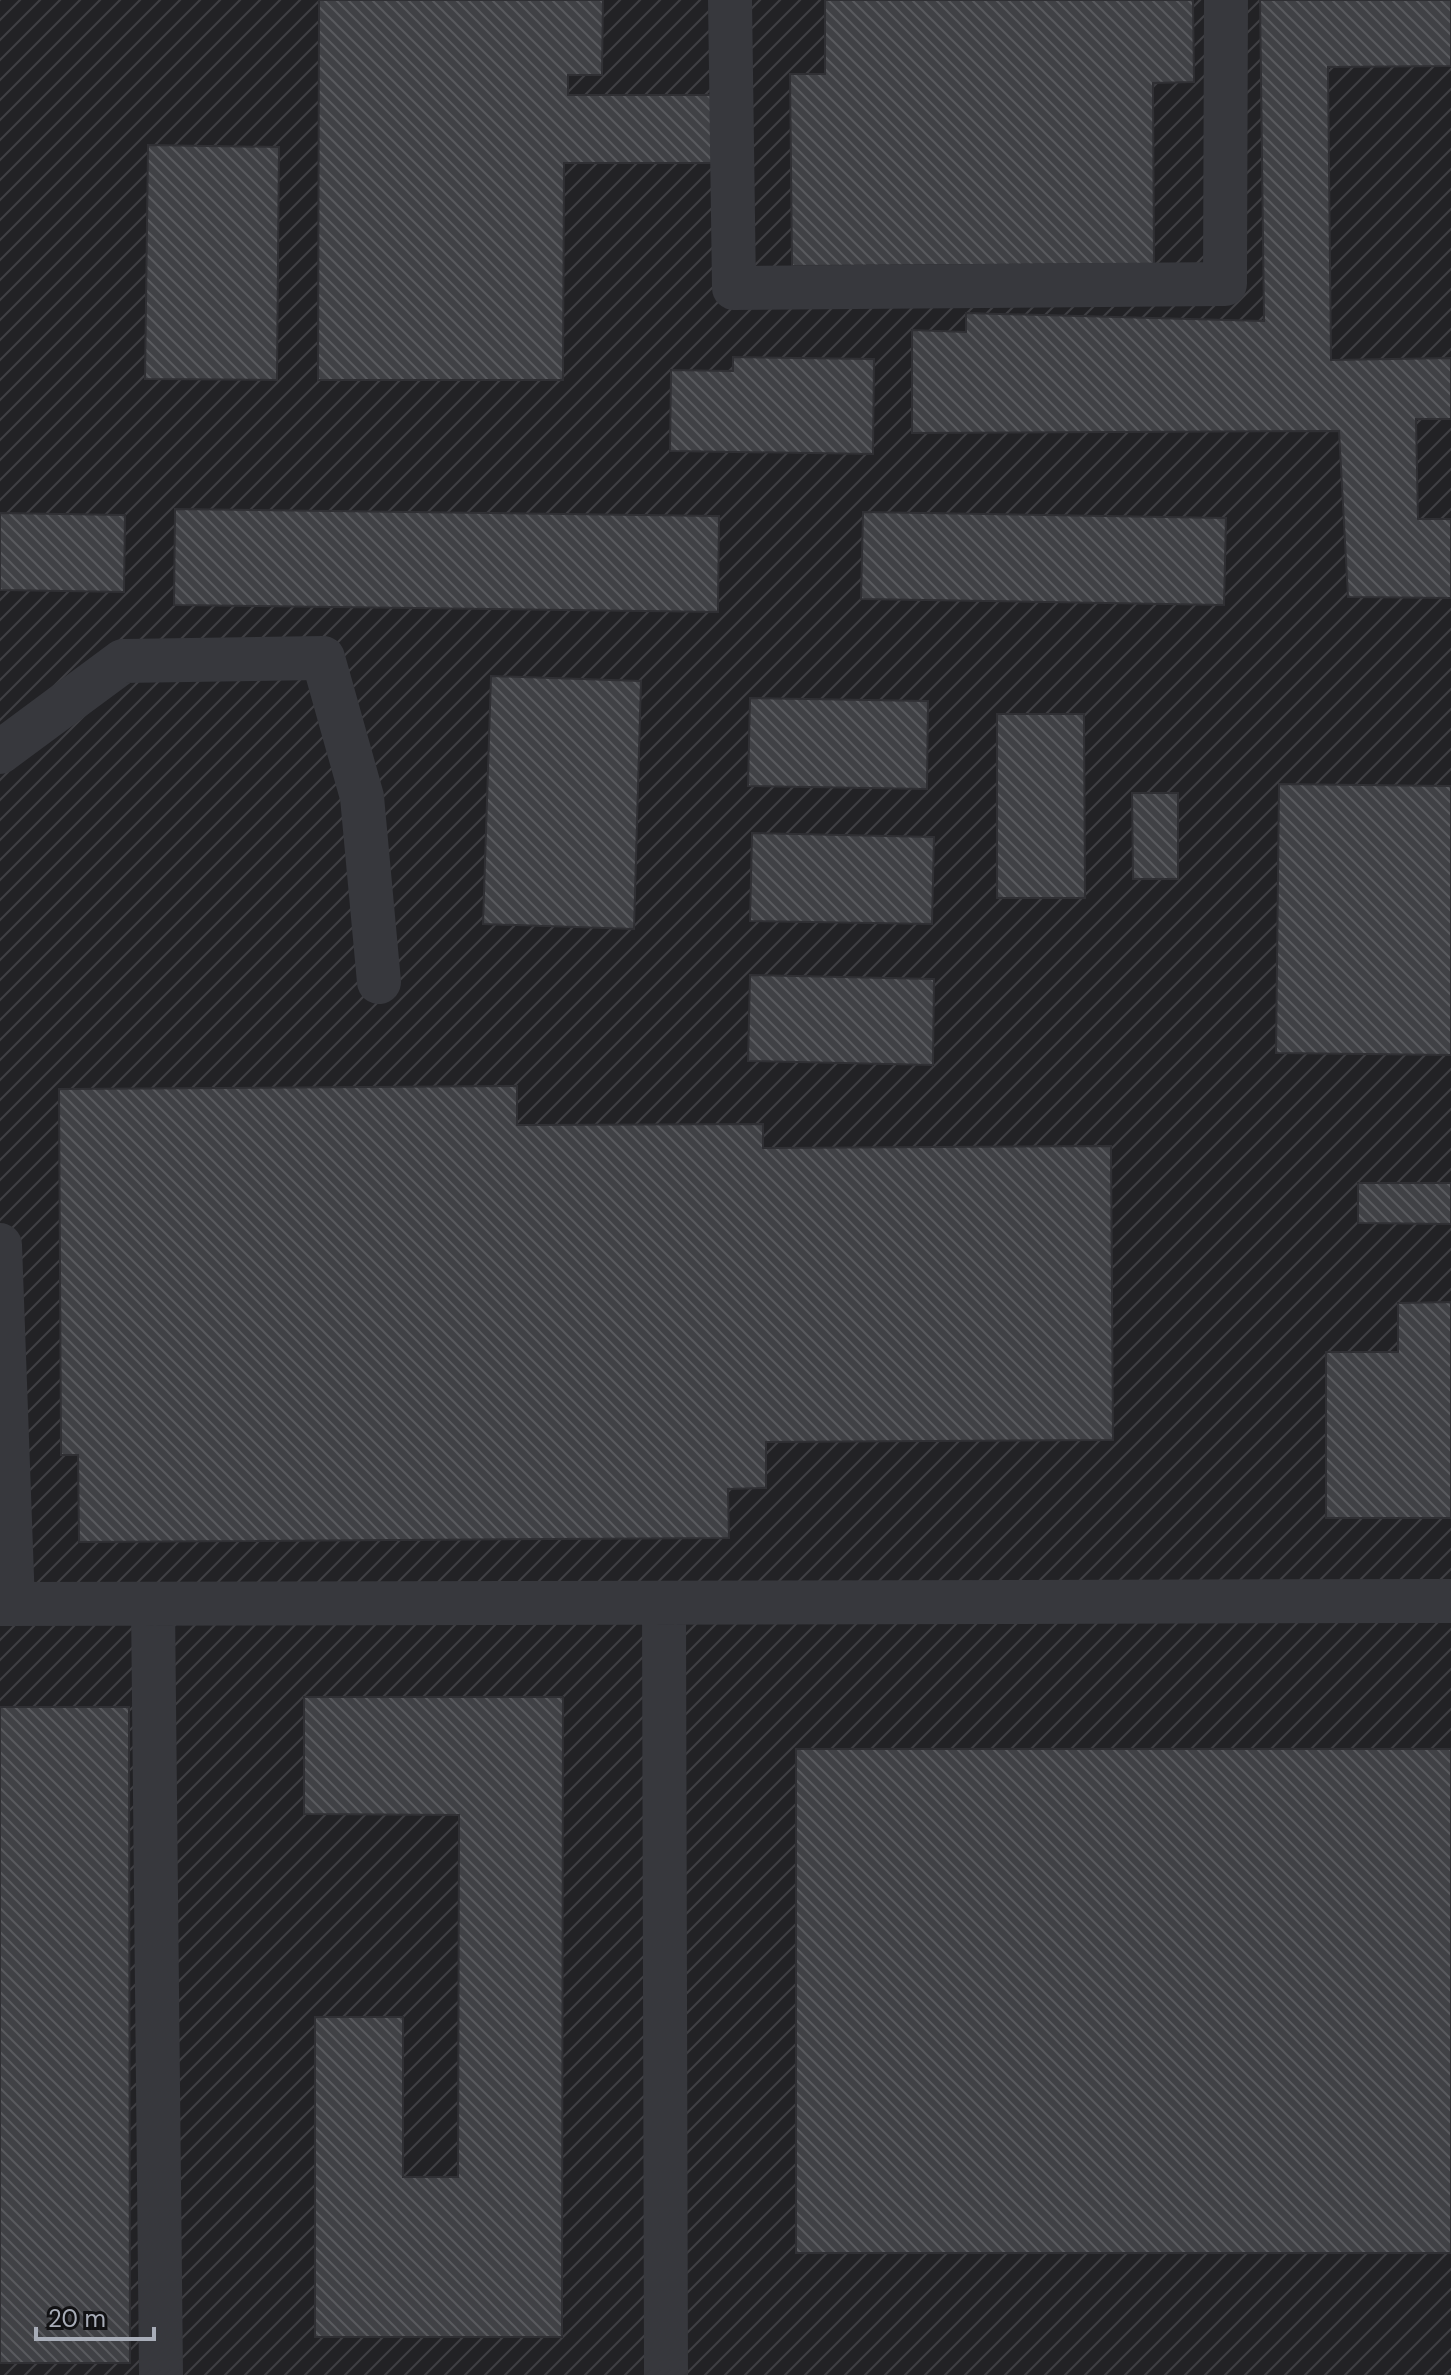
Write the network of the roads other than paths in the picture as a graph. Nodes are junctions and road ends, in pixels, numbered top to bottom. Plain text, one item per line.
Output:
1 (730, 0) edge
2 (1226, 0) edge
3 (0, 752) edge
4 (379, 982) dead end
5 (0, 1245) edge
6 (1451, 1601) edge
7 (6, 1604) edge
8 (153, 1604) junction
9 (664, 1604) junction
10 (161, 2375) edge
11 (666, 2375) edge

1 - 2 lane
3 - 4 lane
5 - 7 lane
6 - 9 lane
7 - 8 lane
8 - 9 lane
8 - 10 lane
9 - 11 lane

